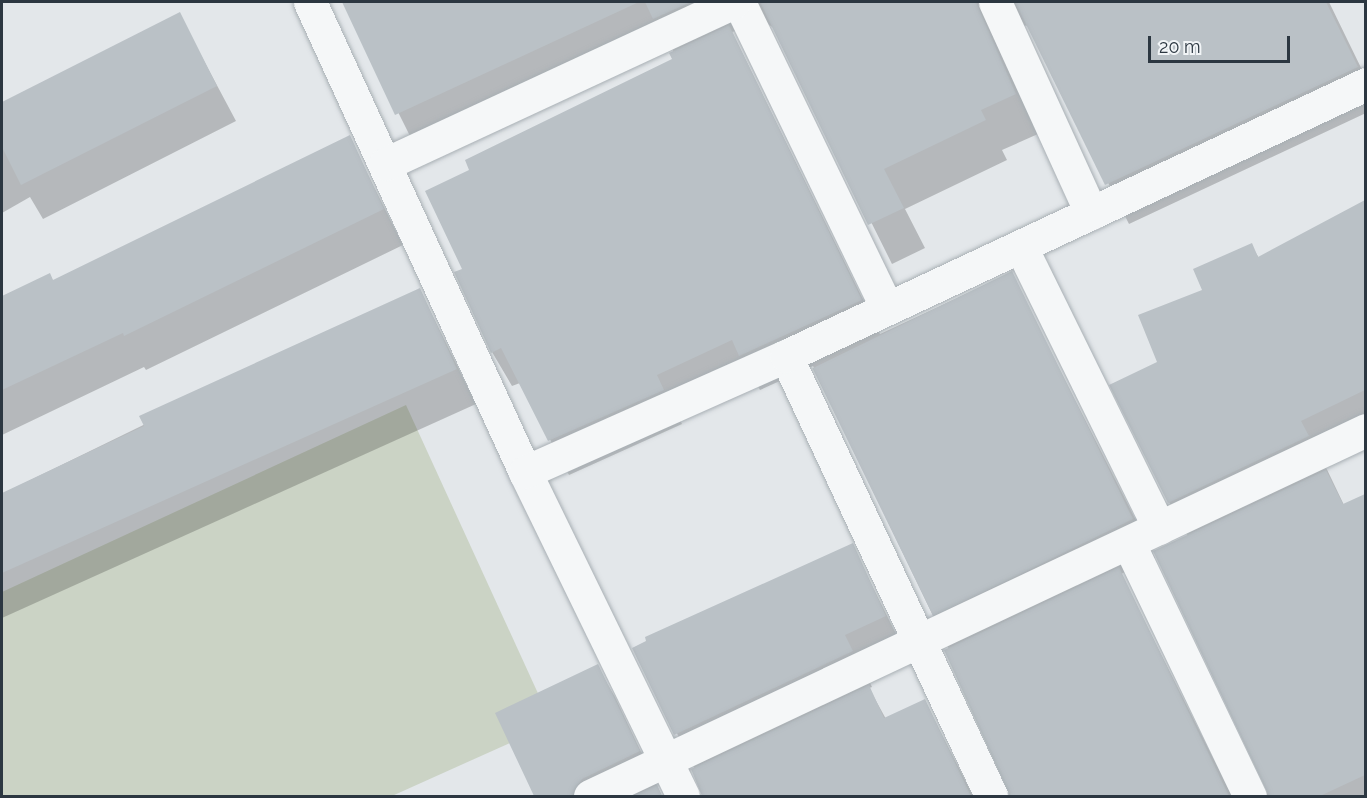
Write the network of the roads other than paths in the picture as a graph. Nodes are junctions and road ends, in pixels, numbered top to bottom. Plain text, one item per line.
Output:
1 (310, 2) edge
2 (734, 2) edge
3 (739, 2) edge
4 (995, 2) edge
5 (1365, 84) edge
6 (385, 164) junction
7 (1092, 213) junction
8 (1021, 247) junction
9 (887, 308) junction
10 (786, 356) junction
11 (1365, 430) edge
12 (525, 472) junction
13 (1159, 528) junction
14 (1129, 544) junction
15 (919, 641) junction
16 (668, 762) junction
17 (590, 796) edge
18 (683, 796) edge
19 (992, 796) edge
20 (1250, 796) edge

1 - 6 street
2 - 6 street
3 - 9 street
4 - 7 street
5 - 7 street
6 - 12 street
7 - 8 street
8 - 9 street
8 - 13 street
9 - 10 street
10 - 12 street
10 - 15 street
11 - 13 street
12 - 16 street
13 - 14 street
14 - 15 street
14 - 20 street
15 - 16 street
15 - 19 street
16 - 17 street
16 - 18 street

